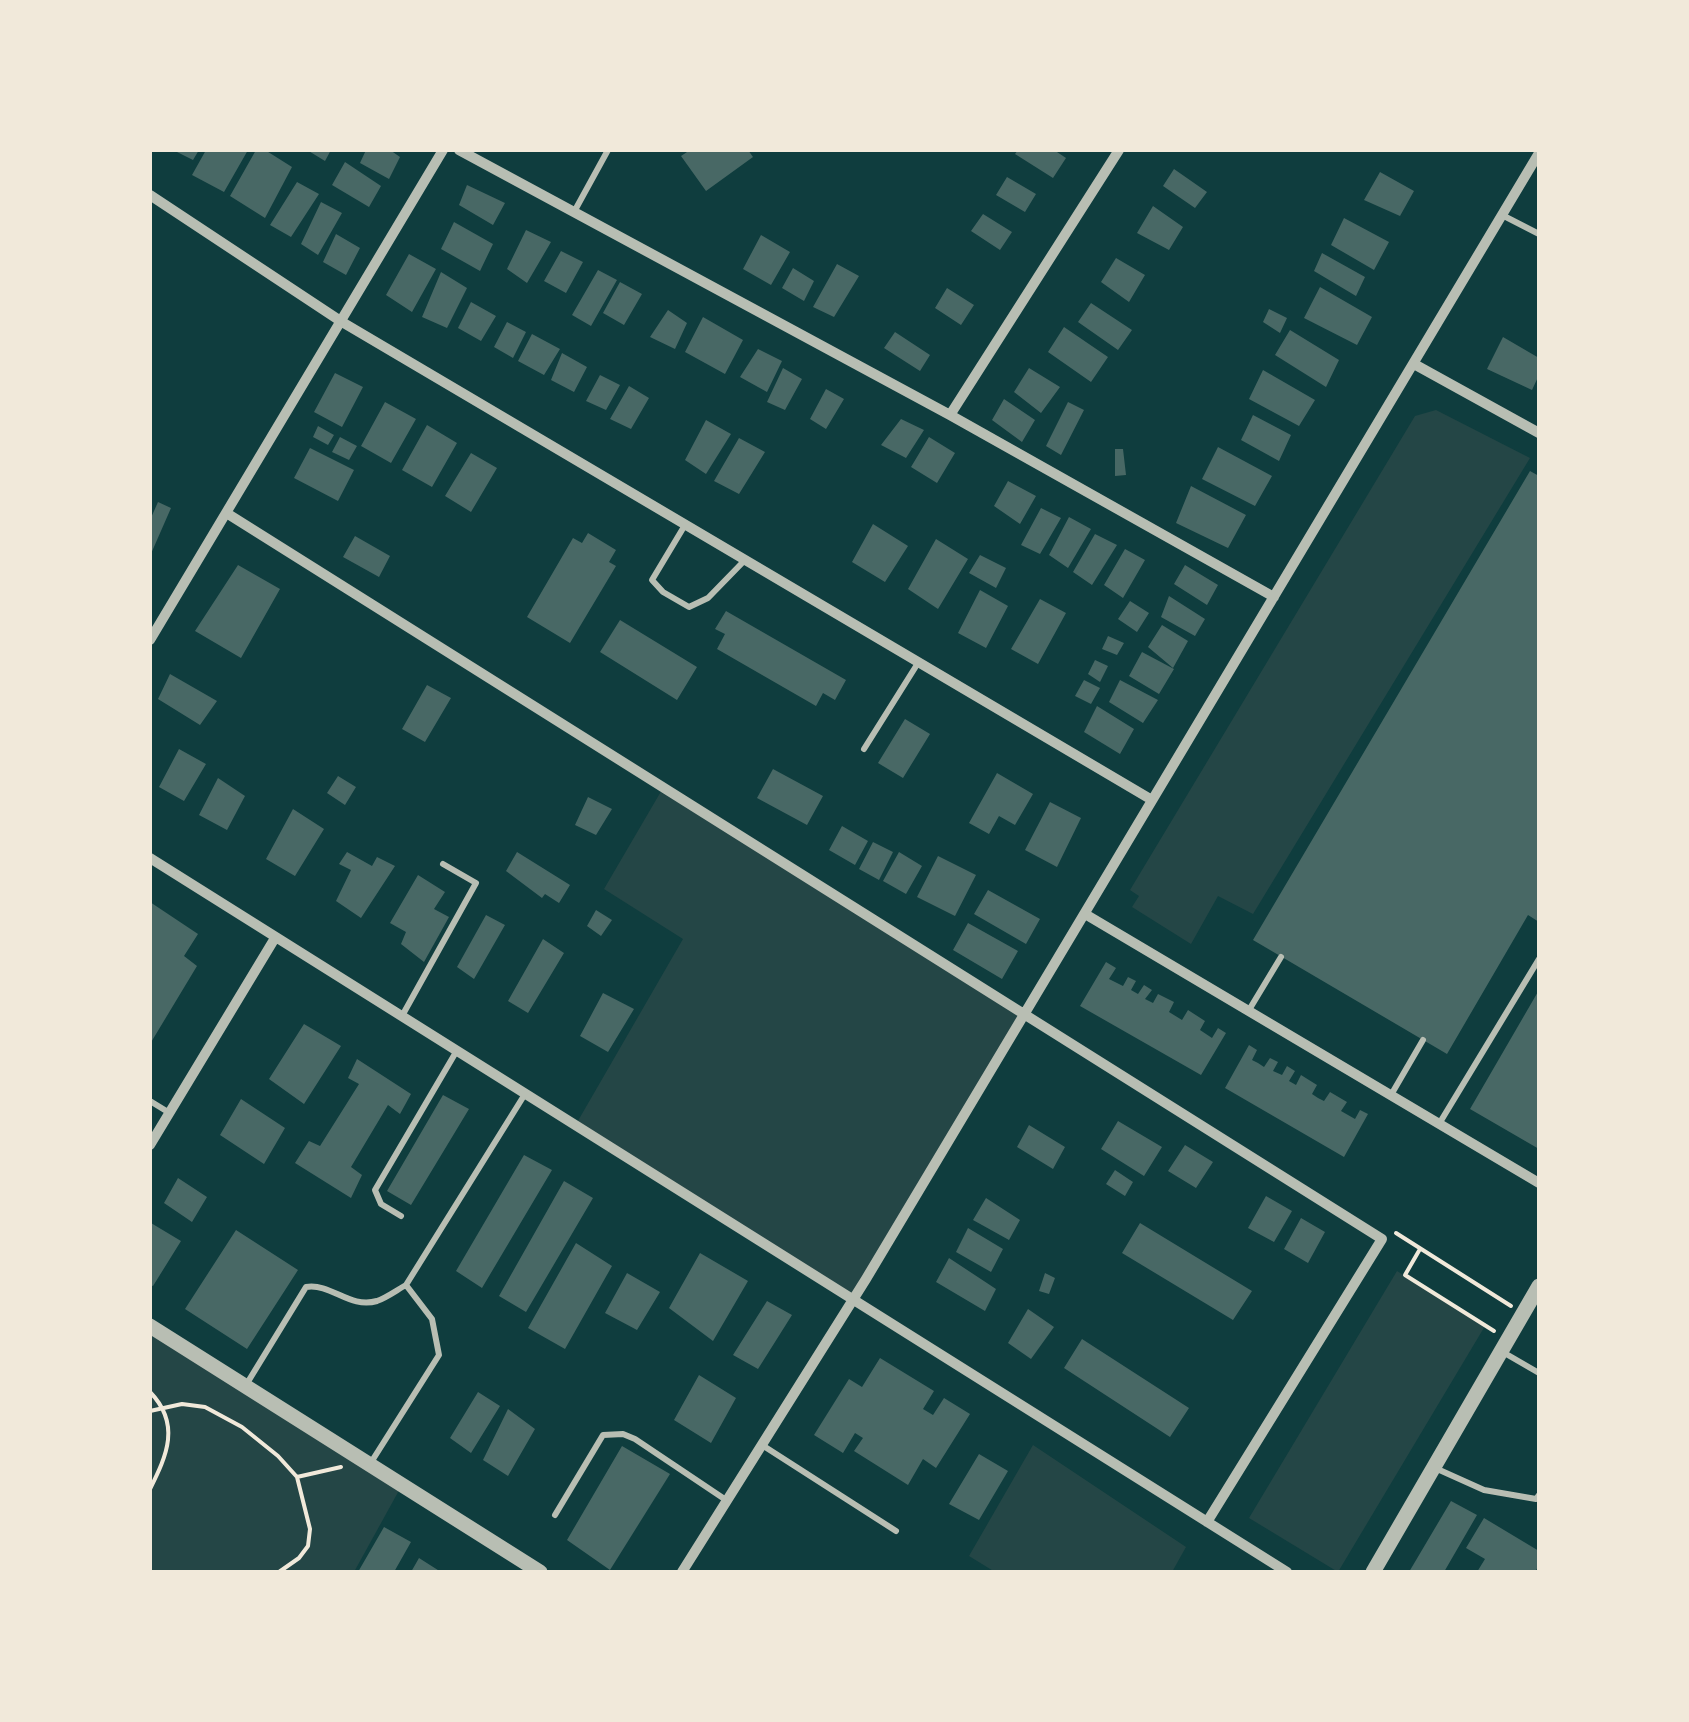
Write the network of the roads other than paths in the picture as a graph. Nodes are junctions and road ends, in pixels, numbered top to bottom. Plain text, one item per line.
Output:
1 (443, 150) edge
2 (459, 150) edge
3 (608, 150) edge
4 (1119, 150) edge
5 (1539, 153) edge
6 (150, 194) edge
7 (574, 212) junction
8 (1502, 215) junction
9 (1539, 234) edge
10 (342, 322) junction
11 (1414, 364) junction
12 (950, 414) junction
13 (1539, 433) edge
14 (228, 514) junction
15 (685, 524) junction
16 (745, 560) junction
17 (1274, 597) junction
18 (150, 640) edge
19 (918, 663) junction
20 (864, 749) dead end
21 (1152, 800) junction
22 (150, 858) edge
23 (443, 864) dead end
24 (1085, 914) junction
25 (275, 938) junction
26 (1281, 956) dead end
27 (1539, 959) edge
28 (1248, 1010) junction
29 (1025, 1015) junction
30 (402, 1017) junction
31 (1423, 1040) dead end
32 (456, 1052) junction
33 (525, 1094) junction
34 (1391, 1095) junction
35 (150, 1101) edge
36 (170, 1113) junction
37 (1440, 1124) junction
38 (150, 1145) edge
39 (1539, 1183) edge
40 (400, 1216) dead end
41 (406, 1285) junction
42 (1539, 1286) edge
43 (854, 1299) junction
44 (150, 1326) edge
45 (1504, 1345) junction
46 (1539, 1373) edge
47 (245, 1386) junction
48 (762, 1444) junction
49 (364, 1461) junction
50 (1434, 1468) junction
51 (1539, 1494) edge
52 (727, 1501) junction
53 (555, 1515) dead end
54 (1207, 1522) junction
55 (896, 1531) dead end
56 (540, 1572) edge
57 (682, 1572) edge
58 (1286, 1572) edge
59 (1373, 1572) edge

1 - 10 street
2 - 7 street
3 - 7 lane
4 - 12 street
5 - 8 street
6 - 10 street
7 - 12 street
8 - 9 lane
8 - 11 street
10 - 14 street
10 - 15 street
11 - 13 street
11 - 17 street
12 - 17 street
14 - 18 street
14 - 29 street
15 - 16 street
15 - 16 lane
16 - 19 street
17 - 21 street
19 - 20 lane
19 - 21 street
21 - 24 street
22 - 25 street
23 - 30 lane
24 - 28 street
24 - 29 street
25 - 30 street
25 - 36 street
26 - 28 lane
27 - 37 lane
28 - 34 street
29 - 43 street
29 - 54 street
30 - 32 street
31 - 34 lane
32 - 33 street
32 - 40 lane
33 - 41 lane
33 - 43 street
34 - 37 street
35 - 36 lane
36 - 38 street
37 - 39 street
41 - 47 lane
41 - 49 lane
42 - 45 street
43 - 48 street
43 - 54 street
44 - 47 street
45 - 46 lane
45 - 50 street
47 - 49 street
48 - 52 street
48 - 55 lane
49 - 56 street
50 - 51 lane
50 - 59 street
52 - 53 lane
52 - 57 street
54 - 58 street

